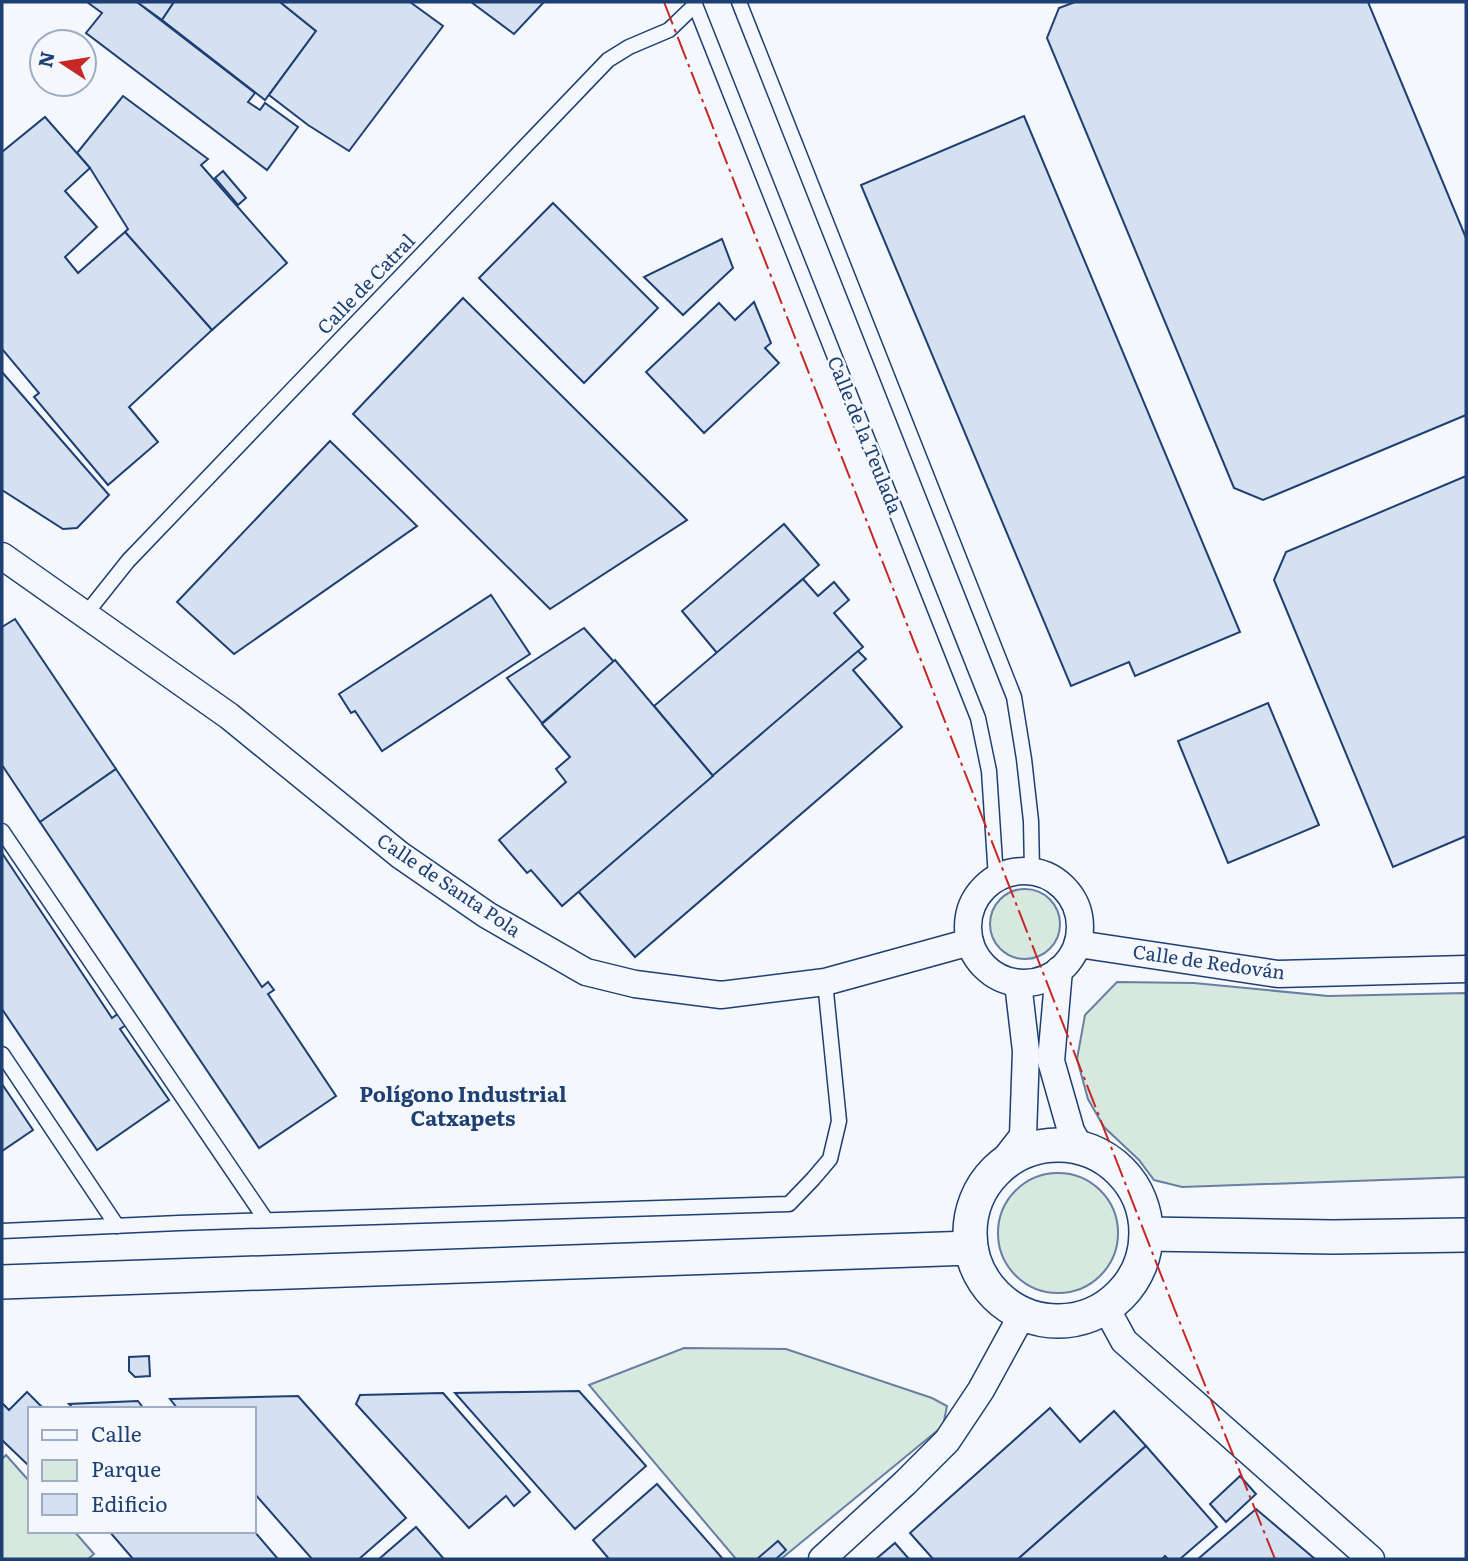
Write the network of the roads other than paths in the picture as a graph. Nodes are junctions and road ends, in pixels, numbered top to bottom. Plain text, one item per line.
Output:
1 (738, 2) edge
2 (695, 4) edge
3 (2, 556) edge
4 (85, 615) junction
5 (2, 831) edge
6 (1032, 870) junction
7 (996, 878) junction
8 (970, 942) junction
9 (1078, 944) junction
10 (1466, 969) edge
11 (1059, 970) junction
12 (825, 982) junction
13 (1018, 983) junction
14 (2, 1054) edge
15 (1080, 1147) junction
16 (998, 1168) junction
17 (266, 1220) junction
18 (117, 1226) junction
19 (2, 1231) edge
20 (1147, 1234) junction
21 (1466, 1235) edge
22 (971, 1248) junction
23 (2, 1282) edge
24 (1106, 1308) junction
25 (1022, 1315) junction
26 (822, 1559) edge
27 (1371, 1559) edge

1 - 6 lane
2 - 4 lane, Calle de Catral
2 - 7 lane, Calle de la Teulada
3 - 4 street, Calle de Santa Pola
4 - 12 street, Calle de Santa Pola
5 - 17 lane
6 - 7 street
6 - 9 street
7 - 8 street
8 - 12 street, Calle de Santa Pola
8 - 13 street
9 - 10 street, Calle de Redován
9 - 11 street
11 - 13 street
11 - 15 street
12 - 17 lane
13 - 16 street
14 - 18 lane
15 - 16 street
15 - 20 street
16 - 22 street
17 - 18 lane
18 - 19 lane
20 - 21 street
20 - 24 street
22 - 23 street
22 - 25 street
24 - 25 street
24 - 27 street
25 - 26 street

